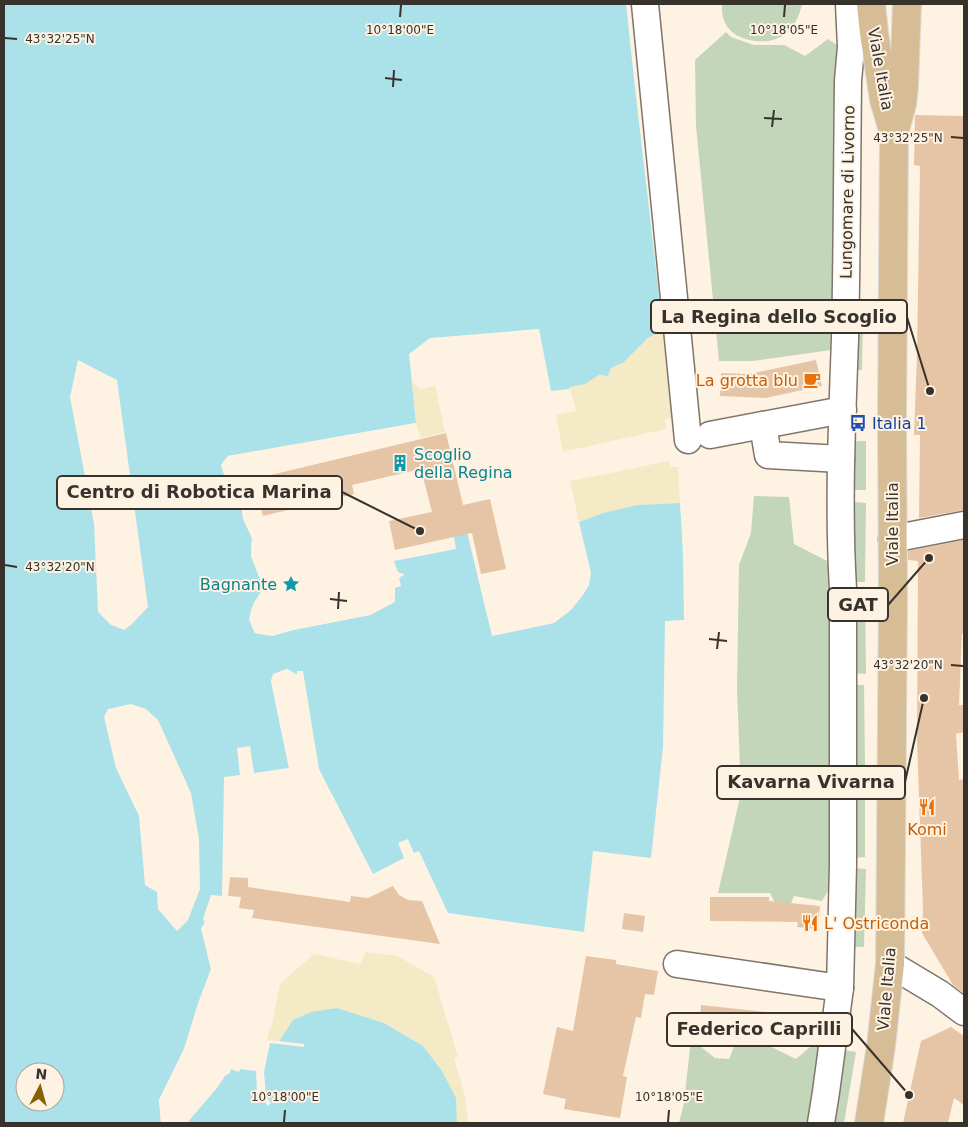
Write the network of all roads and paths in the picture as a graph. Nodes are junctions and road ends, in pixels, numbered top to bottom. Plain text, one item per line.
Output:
1 (644, 4) edge
2 (849, 4) edge
3 (871, 4) edge
4 (907, 4) edge
5 (894, 134) junction
6 (843, 410) junction
7 (763, 425) junction
8 (841, 459) junction
9 (964, 525) edge
10 (892, 539) junction
11 (677, 964) dead end
12 (890, 964) junction
13 (840, 988) junction
14 (964, 1012) edge
15 (821, 1123) edge
16 (869, 1123) edge

1 - 7 street
2 - 6 street, Lungomare di Livorno
3 - 5 main road, Viale Italia
4 - 5 main road, Viale Italia
5 - 10 main road, Viale Italia
6 - 7 street
6 - 8 street, Lungomare di Livorno
7 - 8 street
8 - 13 street, Lungomare di Livorno
9 - 10 street
10 - 12 main road, Viale Italia
11 - 13 street
12 - 14 street
12 - 16 main road, Viale Italia
13 - 15 street, Lungomare di Livorno

